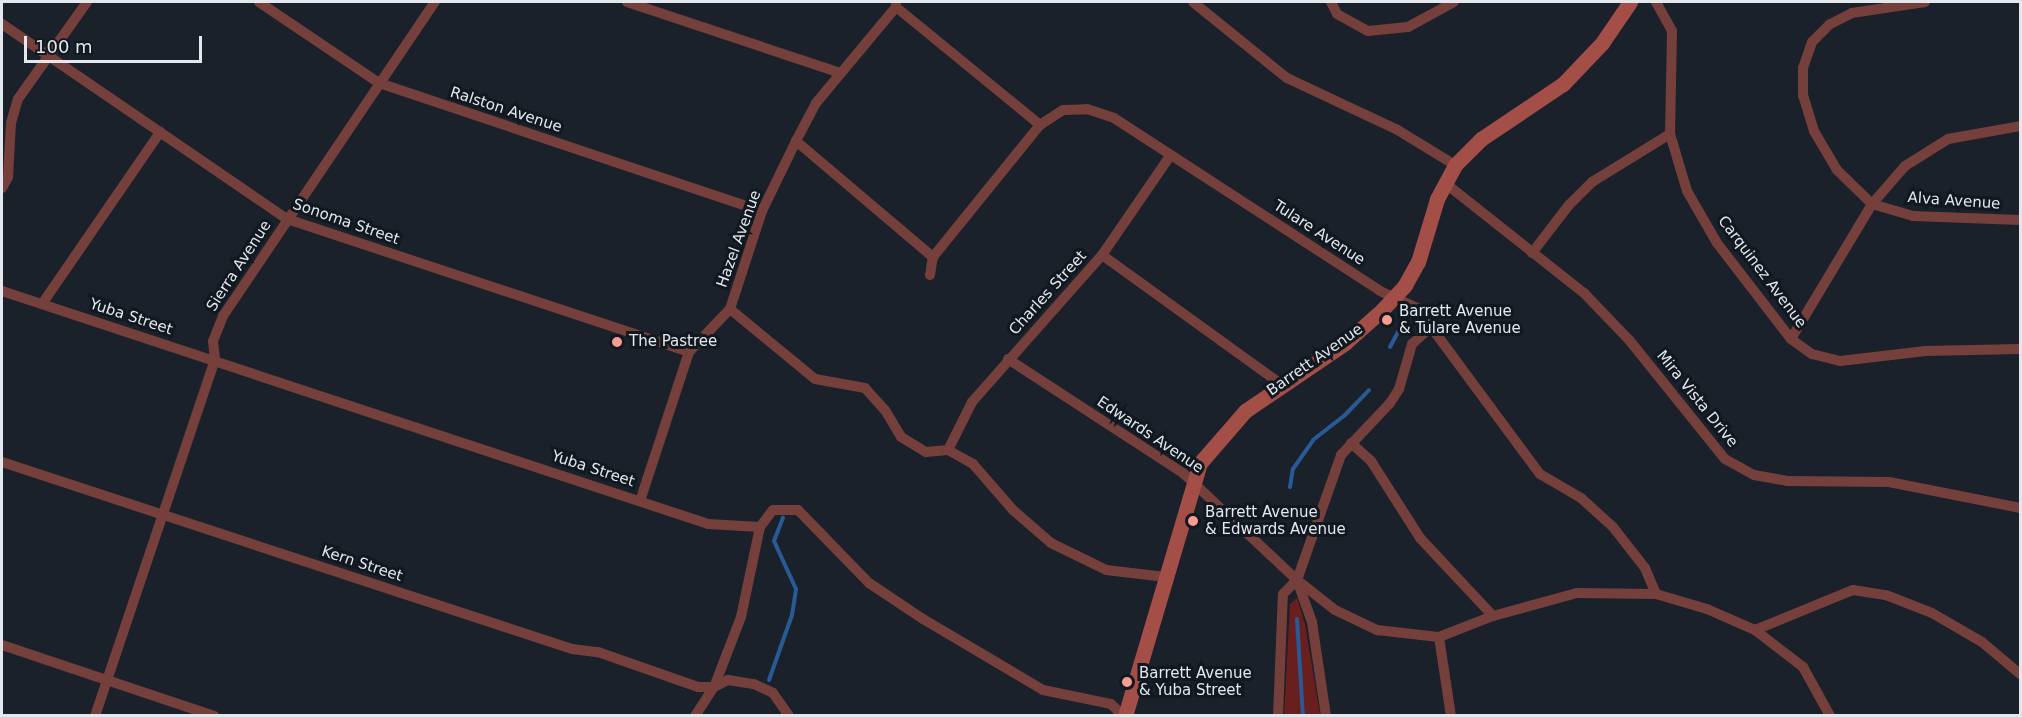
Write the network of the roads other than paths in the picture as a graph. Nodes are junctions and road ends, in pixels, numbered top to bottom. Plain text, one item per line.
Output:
1 (87, 2) edge
2 (259, 2) edge
3 (435, 2) edge
4 (627, 2) edge
5 (1192, 2) edge
6 (1331, 2) edge
7 (1454, 2) edge
8 (1630, 2) edge
9 (1656, 2) edge
10 (1925, 2) edge
11 (896, 4) edge
12 (2, 24) edge
13 (49, 56) junction
14 (840, 73) junction
15 (379, 83) junction
16 (1040, 125) junction
17 (2020, 126) edge
18 (160, 132) junction
19 (1670, 134) junction
20 (796, 141) junction
21 (1170, 156) junction
22 (1455, 165) junction
23 (1445, 183) junction
24 (2, 188) edge
25 (1872, 204) junction
26 (762, 212) junction
27 (287, 219) junction
28 (2020, 220) edge
29 (1532, 253) junction
30 (1102, 255) junction
31 (933, 257) junction
32 (930, 275) dead end
33 (2, 291) edge
34 (1394, 296) junction
35 (42, 304) junction
36 (730, 309) junction
37 (1431, 327) junction
38 (1791, 339) junction
39 (2020, 349) edge
40 (689, 352) junction
41 (1008, 359) junction
42 (215, 360) junction
43 (1281, 384) junction
44 (1351, 443) junction
45 (948, 450) junction
46 (2, 462) edge
47 (1192, 480) junction
48 (640, 501) junction
49 (2020, 508) edge
50 (161, 514) junction
51 (759, 527) junction
52 (1166, 577) junction
53 (1297, 580) junction
54 (1656, 594) junction
55 (1493, 616) junction
56 (1755, 630) junction
57 (1439, 637) junction
58 (2, 645) edge
59 (2020, 674) edge
60 (106, 679) junction
61 (714, 687) junction
62 (94, 716) edge
63 (214, 716) edge
64 (696, 716) edge
65 (789, 716) edge
66 (1124, 716) edge
67 (1278, 716) edge
68 (1326, 716) edge
69 (1451, 716) edge
70 (1830, 716) edge

1 - 13 street
2 - 15 street, Ralston Avenue
3 - 15 street, Sierra Avenue
4 - 14 street
5 - 22 street
6 - 7 street
8 - 22 street, Barrett Avenue
9 - 19 street, Carquinez Avenue
10 - 25 street, Alva Avenue
11 - 14 street, Hazel Avenue
11 - 16 street
12 - 13 street, Sonoma Street
13 - 18 street, Sonoma Street
13 - 24 street
14 - 20 street, Hazel Avenue
15 - 26 street, Ralston Avenue
15 - 27 street, Sierra Avenue
16 - 21 street, Tulare Avenue
16 - 31 street
17 - 25 street
18 - 27 street, Sonoma Street
18 - 35 street
19 - 29 street
19 - 38 street, Carquinez Avenue
20 - 26 street, Hazel Avenue
20 - 31 street
21 - 30 street, Charles Street
21 - 34 street, Tulare Avenue
22 - 23 street, Barrett Avenue
23 - 29 street, Mira Vista Drive
23 - 34 street, Barrett Avenue
25 - 28 street, Alva Avenue
25 - 38 street
26 - 36 street, Hazel Avenue
27 - 40 street, Sonoma Street
27 - 42 street, Sierra Avenue
29 - 49 street, Mira Vista Drive
30 - 41 street, Charles Street
30 - 43 street
31 - 32 street
33 - 35 street, Yuba Street
34 - 37 street, Tulare Avenue
34 - 43 street, Barrett Avenue
35 - 42 street, Yuba Street
36 - 40 street, Hazel Avenue
36 - 45 street
37 - 44 street
37 - 54 street, Tulare Avenue
38 - 39 street, Carquinez Avenue
40 - 48 street, Hazel Avenue
41 - 45 street, Charles Street
41 - 47 street, Edwards Avenue
42 - 48 street, Yuba Street
42 - 50 street, Sierra Avenue
43 - 47 street, Barrett Avenue
44 - 53 street
44 - 55 street
45 - 52 street
46 - 50 street, Kern Street
47 - 52 street, Barrett Avenue
47 - 53 street, Edwards Avenue
48 - 51 street, Yuba Street
50 - 60 street, Sierra Avenue
50 - 61 street, Kern Street
51 - 61 street
51 - 66 street
52 - 66 street, Barrett Avenue
53 - 57 street, Edwards Avenue
53 - 67 street
53 - 68 street
54 - 55 street, Edwards Avenue
54 - 56 street, Edwards Avenue
55 - 57 street, Edwards Avenue
56 - 59 street
56 - 70 street, Edwards Avenue
57 - 69 street
58 - 60 street
60 - 62 street, Sierra Avenue
60 - 63 street
61 - 64 street
61 - 65 street, Kern Street

